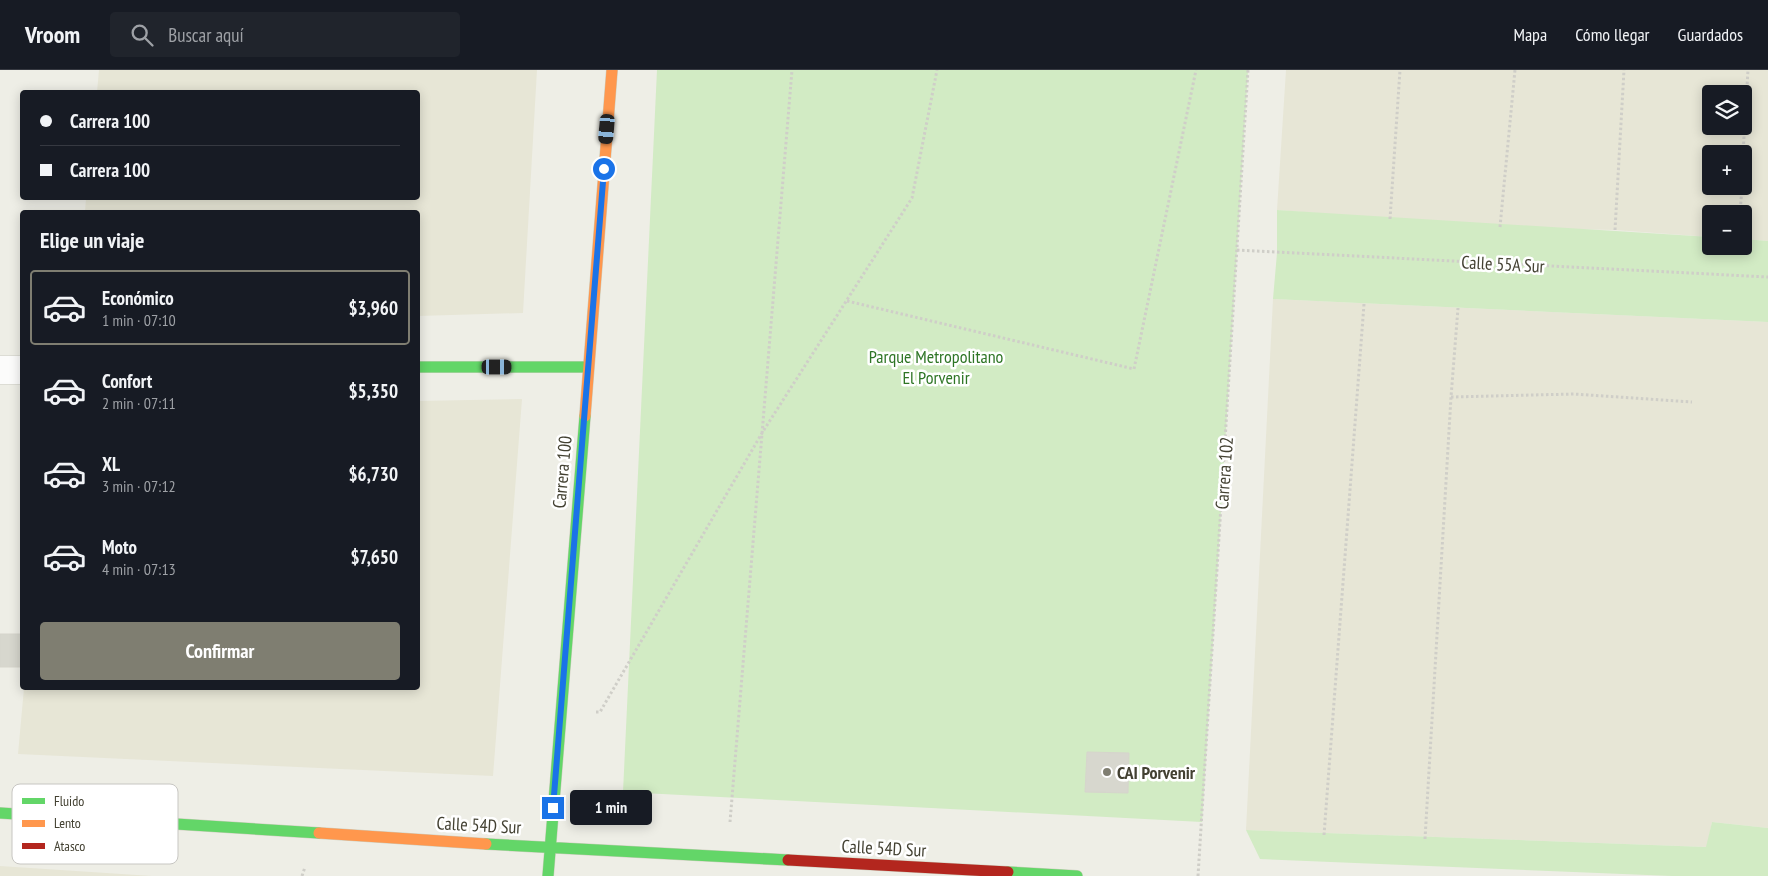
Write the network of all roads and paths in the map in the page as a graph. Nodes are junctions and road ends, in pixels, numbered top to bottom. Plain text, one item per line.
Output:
1 (612, 70) edge
2 (792, 70) edge
3 (938, 70) edge
4 (1196, 70) edge
5 (1248, 70) edge
6 (1400, 70) edge
7 (1515, 70) edge
8 (1624, 70) edge
9 (1748, 70) edge
10 (1744, 145) edge
11 (1390, 219) dead end
12 (1500, 227) dead end
13 (1615, 230) dead end
14 (1237, 250) junction
15 (1768, 277) edge
16 (847, 300) junction
17 (1364, 304) dead end
18 (1458, 308) dead end
19 (420, 367) edge
20 (588, 367) junction
21 (0, 370) edge
22 (20, 370) edge
23 (1451, 396) junction
24 (1692, 402) dead end
25 (762, 433) junction
26 (561, 713) junction
27 (178, 824) edge
28 (1324, 835) dead end
29 (1425, 839) dead end
30 (550, 847) junction
31 (727, 856) junction
32 (548, 876) edge
33 (1077, 876) edge
34 (1198, 876) edge

1 - 20 street, Carrera 100
2 - 25 path
3 - 16 path
4 - 16 path
5 - 14 path, Carrera 102
6 - 11 path
7 - 12 path
8 - 13 path
9 - 10 path
14 - 15 path, Calle 55A Sur
14 - 34 path, Carrera 102
16 - 25 path
17 - 28 path
18 - 23 path
19 - 20 street
20 - 26 street, Carrera 100
21 - 22 street
23 - 24 path
23 - 29 path
25 - 26 path
25 - 31 path
26 - 30 street, Carrera 100
27 - 30 street, Calle 54D Sur
30 - 31 street, Calle 54D Sur
30 - 32 street, Carrera 100
31 - 33 street, Calle 54D Sur

